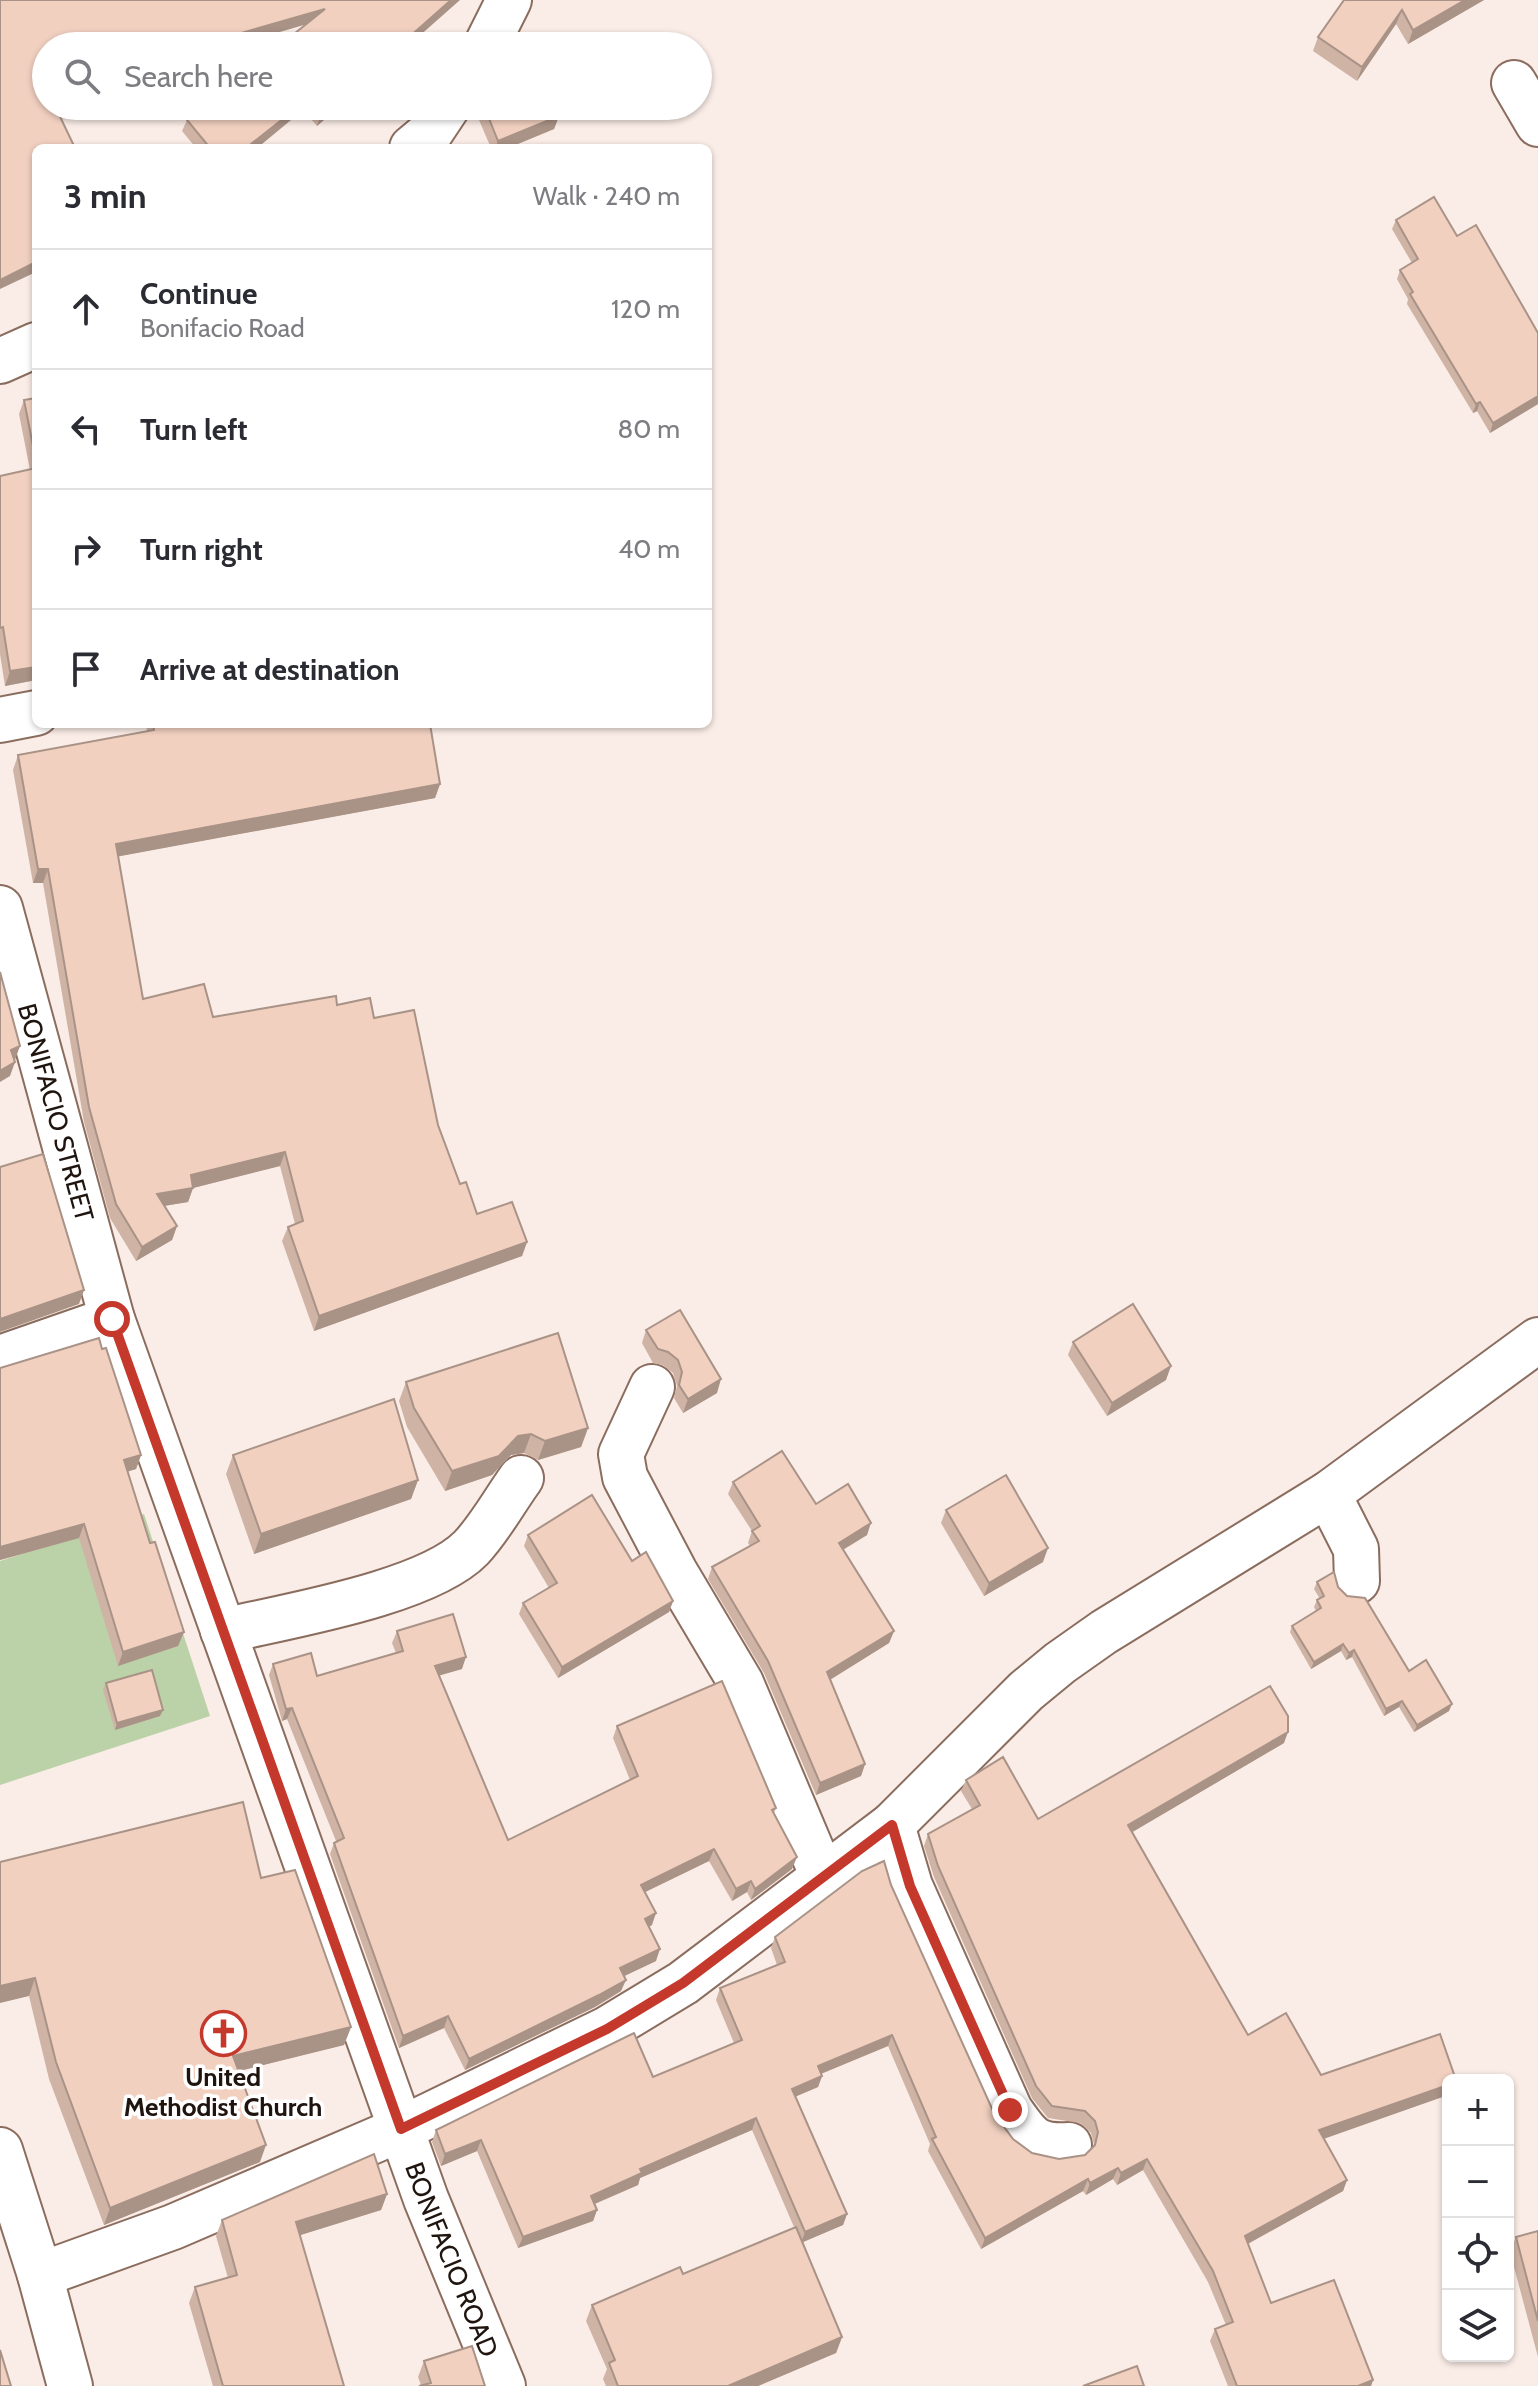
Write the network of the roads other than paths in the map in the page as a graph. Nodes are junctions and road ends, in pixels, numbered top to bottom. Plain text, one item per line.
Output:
1 (509, 0) edge
2 (493, 32) edge
3 (1514, 83) dead end
4 (439, 120) edge
5 (1538, 124) edge
6 (417, 144) edge
7 (32, 347) edge
8 (0, 361) edge
9 (32, 714) edge
10 (0, 720) edge
11 (0, 908) edge
12 (112, 1319) junction
13 (1538, 1340) edge
14 (0, 1358) edge
15 (652, 1387) dead end
16 (521, 1478) dead end
17 (1328, 1494) junction
18 (1357, 1581) dead end
19 (223, 1631) junction
20 (892, 1825) junction
21 (823, 1877) junction
22 (401, 2129) junction
23 (1069, 2145) dead end
24 (0, 2150) edge
25 (40, 2275) junction
26 (70, 2386) edge
27 (503, 2386) edge

1 - 2 street
3 - 5 street
4 - 6 street
7 - 8 street
9 - 10 street
11 - 12 street, BONIFACIO STREET
12 - 14 street
12 - 19 street, BONIFACIO ROAD
13 - 17 street
15 - 21 street
16 - 19 street
17 - 18 street
17 - 20 street
19 - 22 street, BONIFACIO ROAD
20 - 21 street
20 - 23 street
21 - 22 street
22 - 25 street
22 - 27 street, BONIFACIO ROAD
24 - 25 street
25 - 26 street

